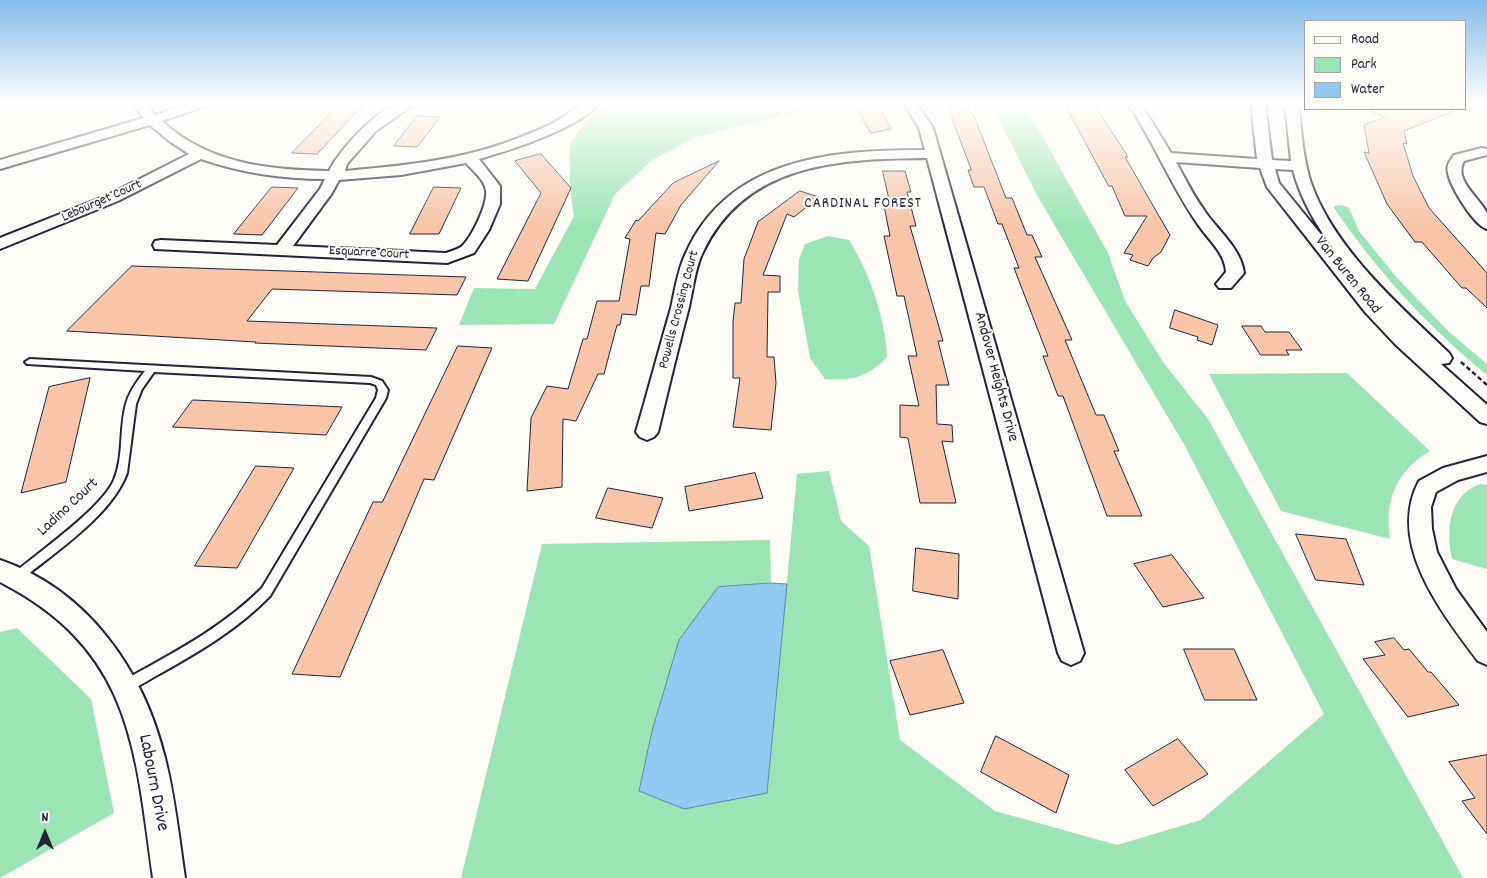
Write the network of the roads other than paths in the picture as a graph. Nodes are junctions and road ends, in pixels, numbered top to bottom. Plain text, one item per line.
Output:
1 (70, 145) edge
2 (184, 145) edge
3 (357, 145) edge
4 (505, 145) edge
5 (931, 145) edge
6 (1160, 145) edge
7 (1262, 145) edge
8 (1295, 145) edge
9 (1482, 152) dead end
10 (200, 154) junction
11 (933, 154) junction
12 (469, 157) junction
13 (1168, 157) junction
14 (1266, 164) junction
15 (0, 165) edge
16 (1299, 166) junction
17 (334, 175) junction
18 (1487, 224) edge
19 (0, 244) edge
20 (161, 245) dead end
21 (282, 250) junction
22 (1225, 284) dead end
23 (30, 362) dead end
24 (152, 368) junction
25 (1487, 398) edge
26 (1487, 417) edge
27 (647, 432) dead end
28 (1487, 464) edge
29 (8, 574) edge
30 (1070, 653) dead end
31 (1487, 653) edge
32 (126, 686) junction
33 (169, 878) edge

1 - 15 street
2 - 10 street
3 - 17 street
4 - 12 street
5 - 11 street, Andover Heights Drive
6 - 13 street
7 - 14 street, Van Buren Road
8 - 16 street, Van Buren Road
9 - 18 street
10 - 17 street
10 - 19 street, Lebourget Court
11 - 27 street, Powells Crossing Court
11 - 30 street, Andover Heights Drive
12 - 17 street
12 - 21 street, Esquarre Court
13 - 14 street
13 - 22 street
14 - 16 street
14 - 26 street, Van Buren Road
16 - 25 street, Van Buren Road
17 - 21 street
20 - 21 street, Esquarre Court
23 - 24 lane
24 - 29 lane, Ladino Court
24 - 32 lane
28 - 31 street
29 - 32 street, Labourn Drive
32 - 33 street, Labourn Drive

